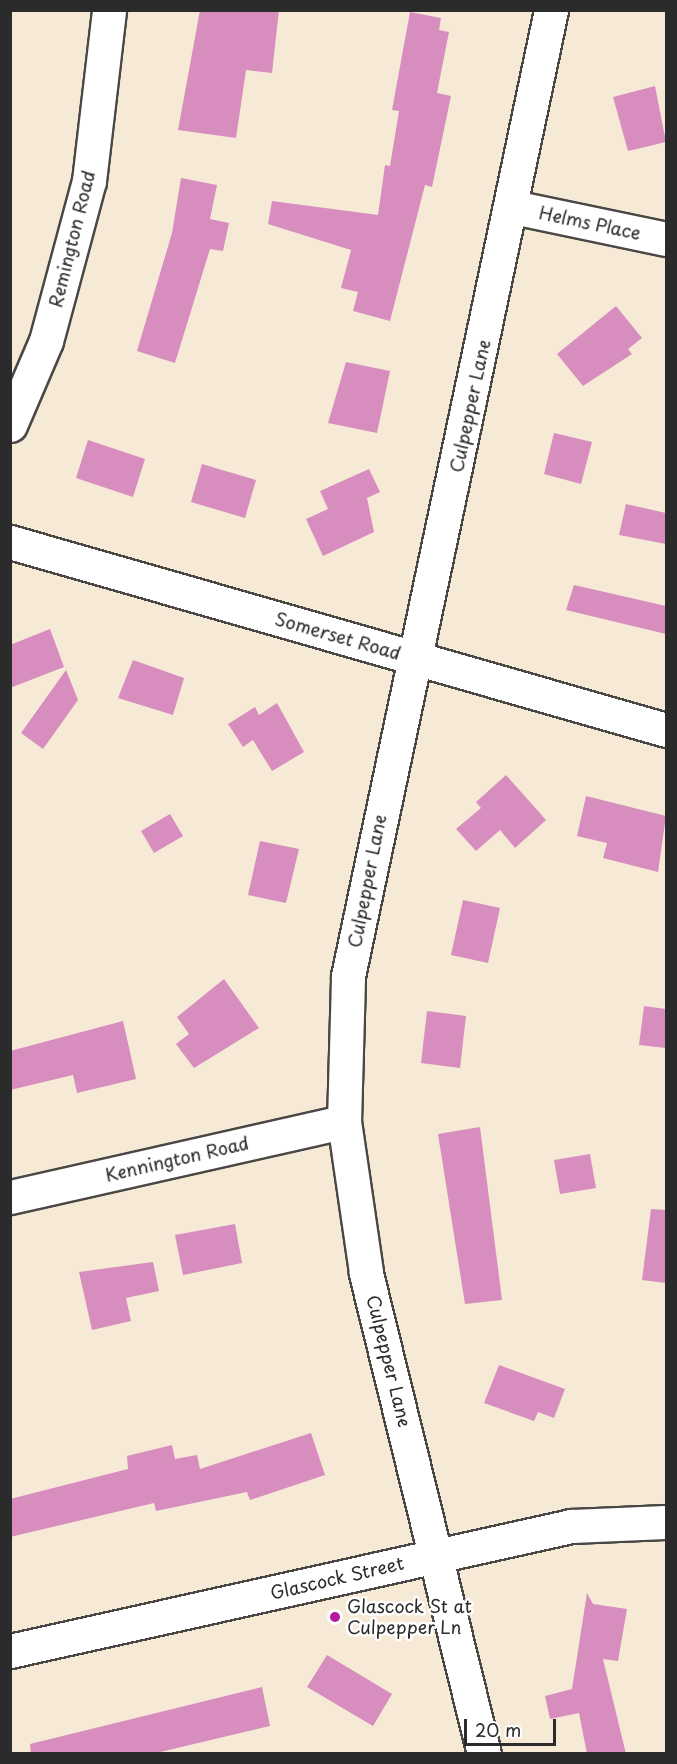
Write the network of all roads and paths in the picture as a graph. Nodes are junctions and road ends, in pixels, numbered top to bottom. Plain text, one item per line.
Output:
1 (109, 10) edge
2 (552, 10) edge
3 (513, 207) junction
4 (666, 239) edge
5 (10, 425) edge
6 (10, 542) edge
7 (415, 658) junction
8 (666, 730) edge
9 (344, 1122) junction
10 (10, 1197) edge
11 (666, 1522) edge
12 (434, 1557) junction
13 (10, 1651) edge
14 (484, 1754) edge

1 - 5 street, Remington Road
2 - 3 street, Culpepper Lane
3 - 4 street, Helms Place
3 - 7 street, Culpepper Lane
6 - 7 street, Somerset Road
7 - 8 street, Somerset Road
7 - 9 street, Culpepper Lane
9 - 10 street, Kennington Road
9 - 12 street, Culpepper Lane
11 - 12 street, Glascock Street
12 - 13 street, Glascock Street
12 - 14 street, Culpepper Lane

